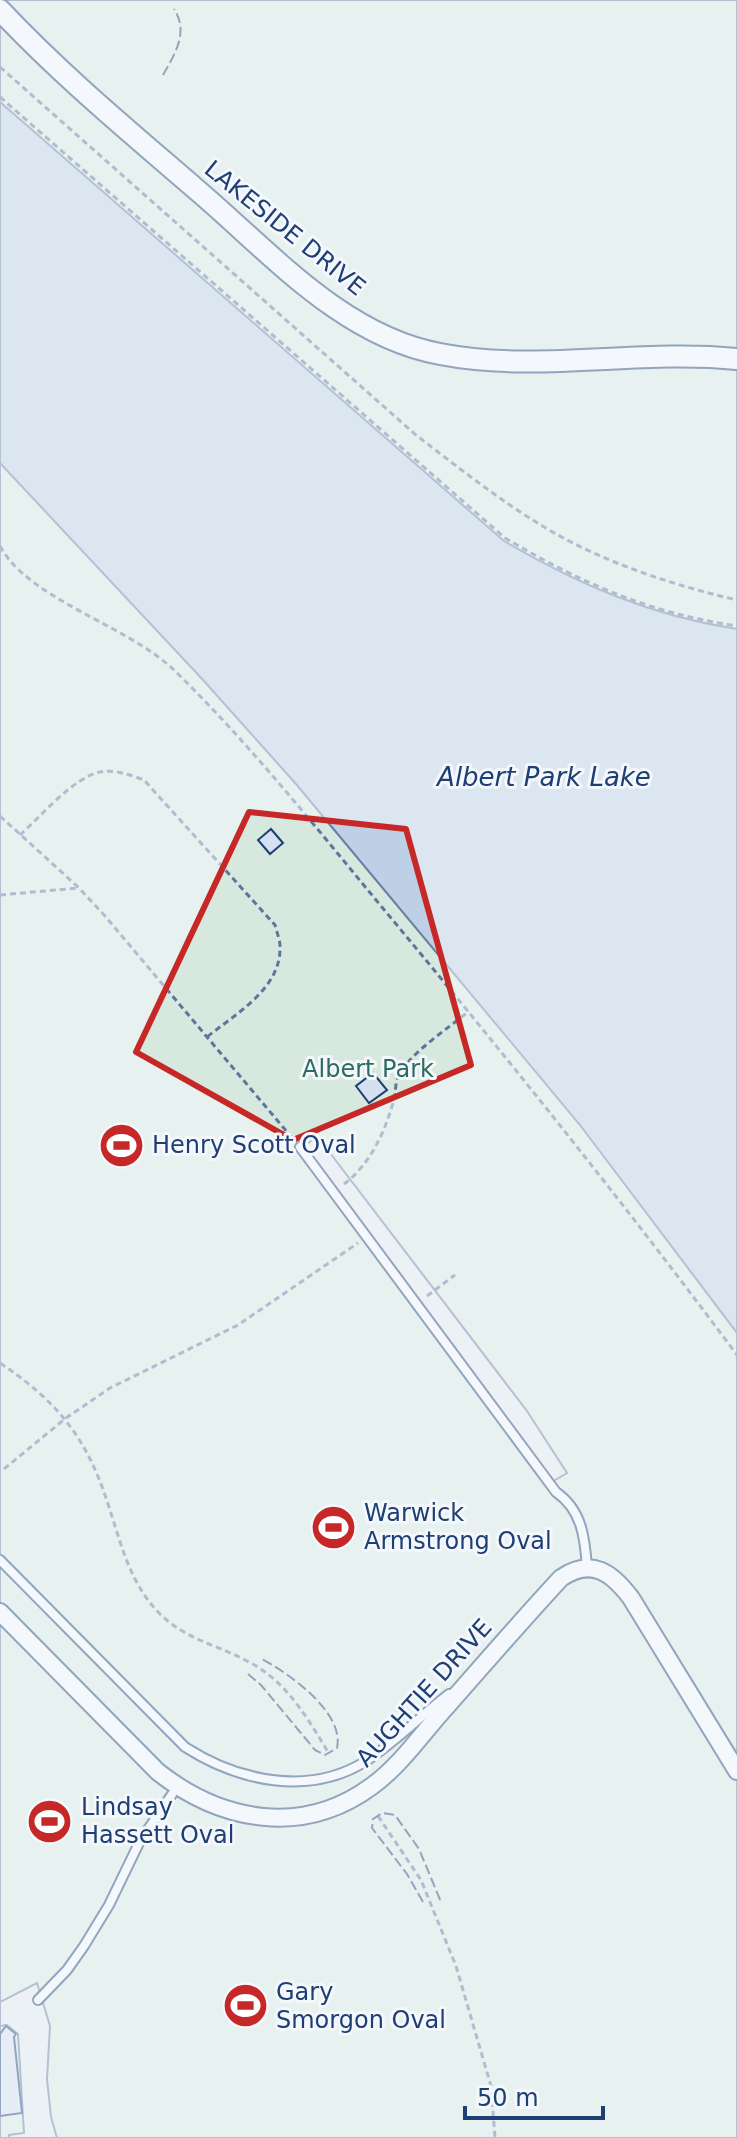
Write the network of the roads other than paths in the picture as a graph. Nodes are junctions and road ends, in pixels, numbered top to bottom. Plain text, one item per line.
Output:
1 (0, 10) edge
2 (737, 359) edge
3 (300, 1147) road end
4 (0, 1560) edge
5 (587, 1568) junction
6 (0, 1612) edge
7 (477, 1671) junction
8 (737, 1771) edge
9 (177, 1787) junction
10 (38, 2000) dead end

1 - 2 street, LAKESIDE DRIVE
3 - 5 lane
4 - 7 lane
5 - 7 street, AUGHTIE DRIVE
5 - 8 street
6 - 9 street, AUGHTIE DRIVE
7 - 9 street, AUGHTIE DRIVE
9 - 10 lane

